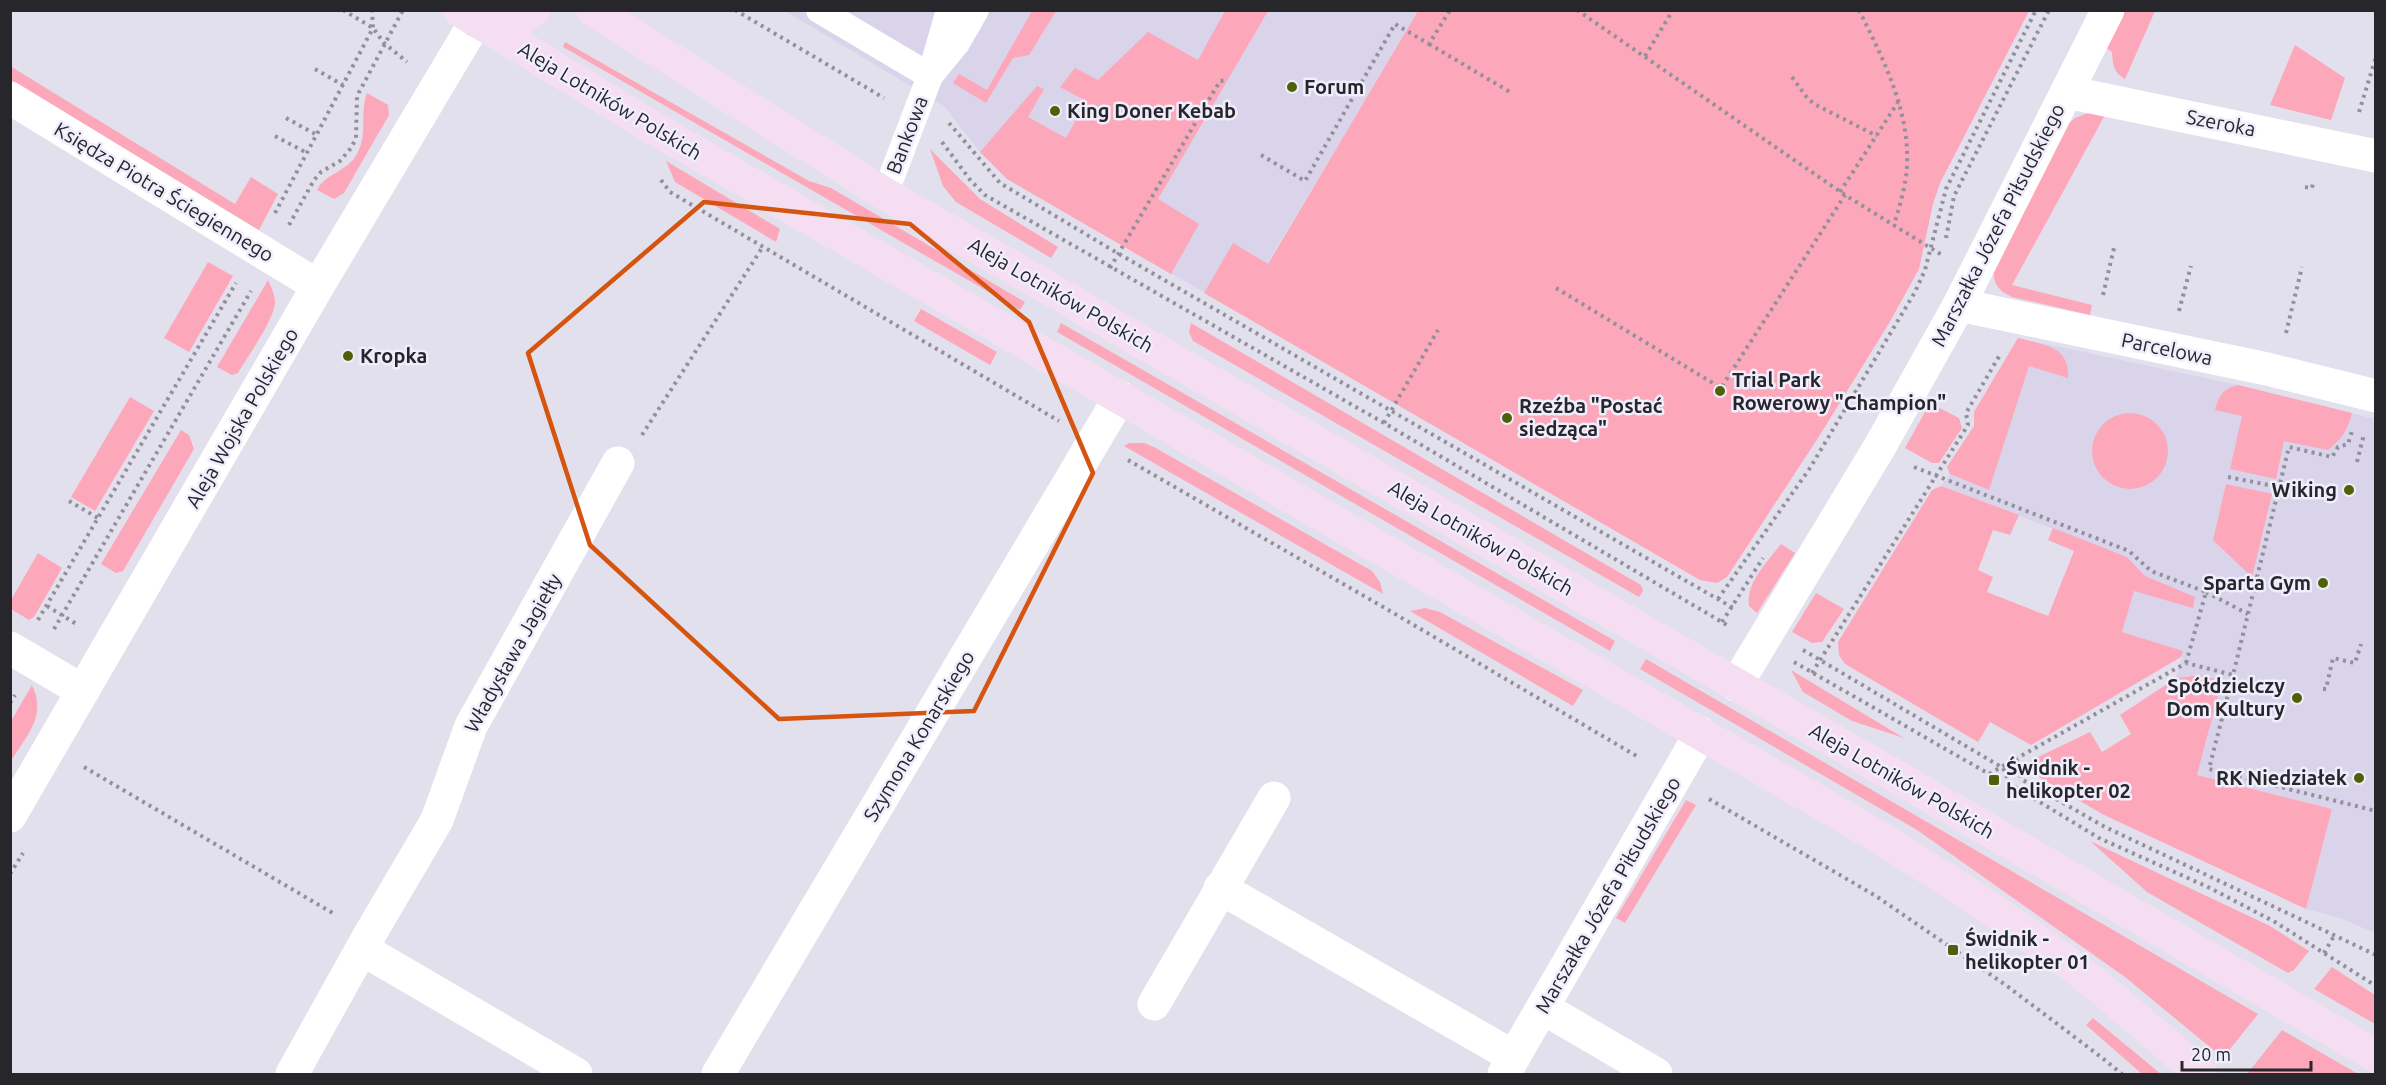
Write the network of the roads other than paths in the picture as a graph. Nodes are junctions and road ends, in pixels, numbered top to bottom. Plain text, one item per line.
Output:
1 (534, 10) edge
2 (593, 10) edge
3 (819, 10) edge
4 (949, 10) edge
5 (976, 10) edge
6 (2108, 10) edge
7 (467, 16) edge
8 (930, 76) junction
9 (2067, 92) junction
10 (10, 98) edge
11 (2376, 156) edge
12 (885, 194) junction
13 (318, 286) junction
14 (1959, 305) junction
15 (2376, 396) edge
16 (1120, 397) junction
17 (618, 463) road end
18 (21, 654) edge
19 (1736, 685) junction
20 (83, 691) junction
21 (1701, 733) junction
22 (1274, 798) dead end
23 (10, 816) edge
24 (1220, 888) junction
25 (366, 941) junction
26 (1154, 1004) dead end
27 (1543, 1008) junction
28 (2376, 1056) edge
29 (1509, 1066) edge
30 (292, 1074) edge
31 (576, 1074) edge
32 (718, 1074) edge
33 (1656, 1074) edge
34 (2201, 1074) edge

1 - 7 street
2 - 12 street, Aleja Lotników Polskich
3 - 8 lane
4 - 8 lane, Bankowa
5 - 8 lane, Bankowa
6 - 9 street, Marszałka Józefa Piłsudskiego
7 - 13 street, Aleja Wojska Polskiego
7 - 16 street, Aleja Lotników Polskich
8 - 12 lane, Bankowa
9 - 11 street, Szeroka
9 - 14 street, Marszałka Józefa Piłsudskiego
10 - 13 street, Księdza Piotra Ściegiennego
12 - 19 street, Aleja Lotników Polskich
13 - 20 street, Aleja Wojska Polskiego
14 - 15 street, Parcelowa
14 - 19 street, Marszałka Józefa Piłsudskiego
16 - 21 street, Aleja Lotników Polskich
16 - 32 street, Szymona Konarskiego
17 - 25 street, Władysława Jagiełły
18 - 20 street
19 - 28 street, Aleja Lotników Polskich
20 - 23 street, Aleja Wojska Polskiego
21 - 27 street, Marszałka Józefa Piłsudskiego
21 - 34 street, Aleja Lotników Polskich
22 - 24 street
24 - 26 street
24 - 29 street, Marszałka Józefa Piłsudskiego
25 - 30 street, Władysława Jagiełły
25 - 31 street
27 - 29 street, Marszałka Józefa Piłsudskiego
27 - 33 street

